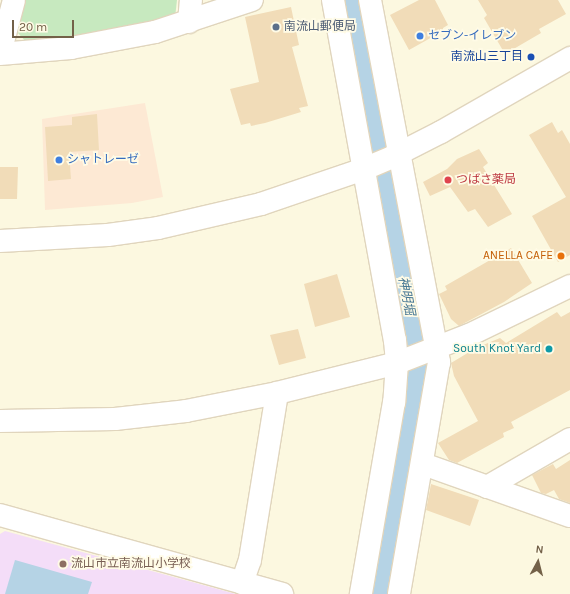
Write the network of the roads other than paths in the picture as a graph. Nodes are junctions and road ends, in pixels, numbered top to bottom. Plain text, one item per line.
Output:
1 (14, 0) edge
2 (191, 0) edge
3 (252, 0) edge
4 (333, 0) edge
5 (370, 0) edge
6 (189, 22) junction
7 (0, 54) edge
8 (570, 58) edge
9 (395, 155) junction
10 (368, 168) junction
11 (0, 241) edge
12 (570, 286) edge
13 (436, 347) junction
14 (397, 363) junction
15 (277, 393) junction
16 (0, 421) edge
17 (570, 439) edge
18 (423, 464) junction
19 (488, 486) junction
20 (0, 516) edge
21 (570, 516) edge
22 (242, 583) junction
23 (282, 594) edge
24 (361, 594) edge
25 (399, 594) edge

1 - 7 street
2 - 6 street
3 - 6 street
4 - 10 street
5 - 9 street
6 - 7 street
8 - 9 street
9 - 10 street
9 - 13 street
10 - 11 street
10 - 14 street
12 - 13 street
13 - 14 street
13 - 18 street
14 - 15 street
14 - 24 street
15 - 16 street
15 - 22 street
17 - 19 street
18 - 19 street
18 - 25 street
19 - 21 street
20 - 22 street
22 - 23 street

